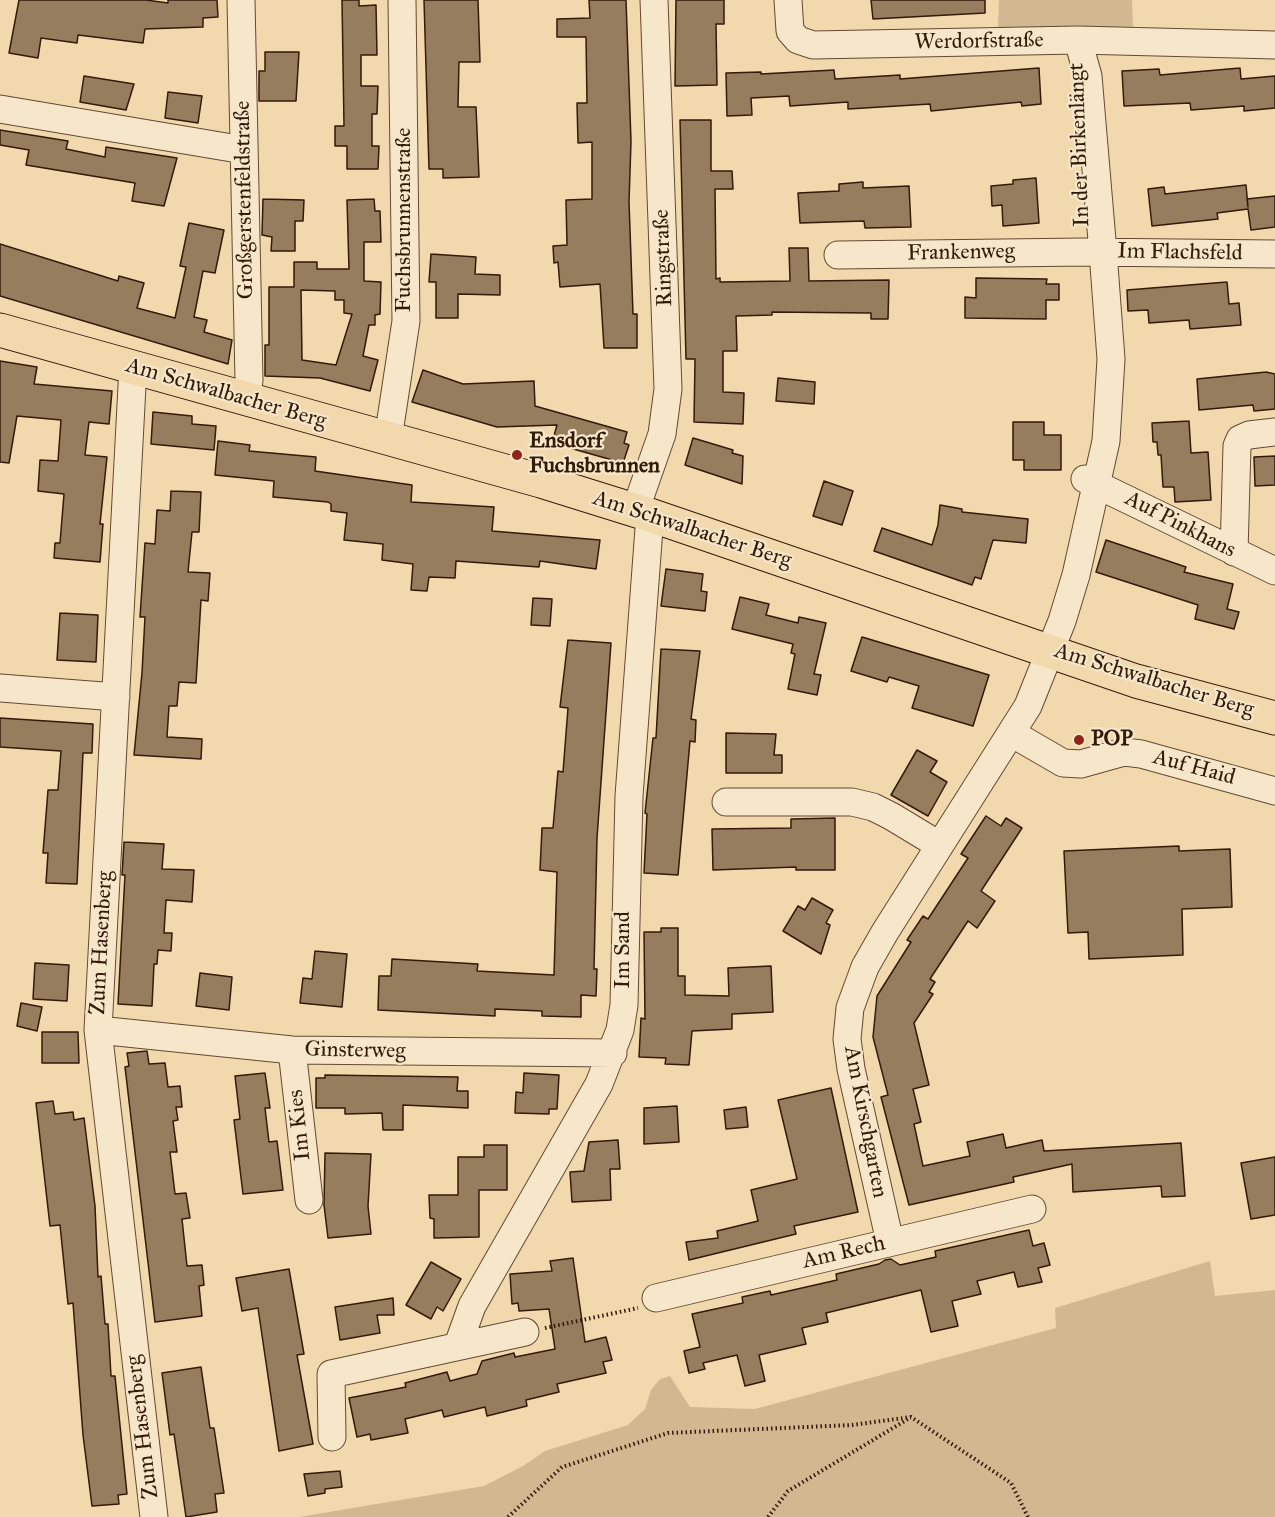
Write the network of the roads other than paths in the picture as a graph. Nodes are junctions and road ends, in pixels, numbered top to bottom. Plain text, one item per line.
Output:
1 (241, 0) edge
2 (402, 0) edge
3 (654, 0) edge
4 (788, 0) edge
5 (1078, 40) junction
6 (1275, 45) edge
7 (0, 109) edge
8 (244, 150) junction
9 (1094, 252) junction
10 (1275, 254) edge
11 (838, 255) dead end
12 (0, 330) edge
13 (133, 367) junction
14 (246, 401) junction
15 (1275, 432) edge
16 (388, 439) junction
17 (1091, 481) junction
18 (643, 513) junction
19 (1233, 552) junction
20 (1275, 571) edge
21 (1049, 649) junction
22 (0, 688) edge
23 (116, 697) junction
24 (1275, 717) edge
25 (1012, 734) junction
26 (1275, 791) edge
27 (726, 802) dead end
28 (939, 845) junction
29 (98, 1030) junction
30 (292, 1050) junction
31 (613, 1053) junction
32 (309, 1200) dead end
33 (1032, 1209) dead end
34 (890, 1242) junction
35 (656, 1298) road end
36 (525, 1332) road end
37 (458, 1345) junction
38 (332, 1437) dead end
39 (154, 1517) edge

1 - 8 street, Großgerstenfeldstraße
2 - 16 street, Fuchsbrunnenstraße
3 - 18 street, Ringstraße
4 - 5 street, Werdorfstraße
5 - 6 street, Werdorfstraße
5 - 9 street, In der Birkenlängt
7 - 8 street
8 - 14 street, Großgerstenfeldstraße
9 - 10 street, Im Flachsfeld
9 - 11 street, Frankenweg
9 - 17 street, In der Birkenlängt
12 - 13 main road, Am Schwalbacher Berg
13 - 14 main road, Am Schwalbacher Berg
13 - 23 street, Zum Hasenberg
14 - 16 main road, Am Schwalbacher Berg
15 - 19 street
16 - 18 main road, Am Schwalbacher Berg
17 - 19 street, Auf Pinkhans
17 - 21 street, In der Birkenlängt
18 - 21 main road, Am Schwalbacher Berg
18 - 31 street, Im Sand
19 - 20 street, Auf Pinkhans
21 - 24 main road, Am Schwalbacher Berg
21 - 25 street, Am Kirschgarten
22 - 23 street
23 - 29 street, Zum Hasenberg
25 - 26 street, Auf Haid
25 - 28 street, Am Kirschgarten
27 - 28 street
28 - 34 street, Am Kirschgarten
29 - 30 street, Ginsterweg
29 - 39 street, Zum Hasenberg
30 - 31 street, Ginsterweg
30 - 32 street, Im Kies
31 - 37 street, Im Sand
33 - 34 street, Am Rech
34 - 35 street, Am Rech
36 - 37 street
37 - 38 street

